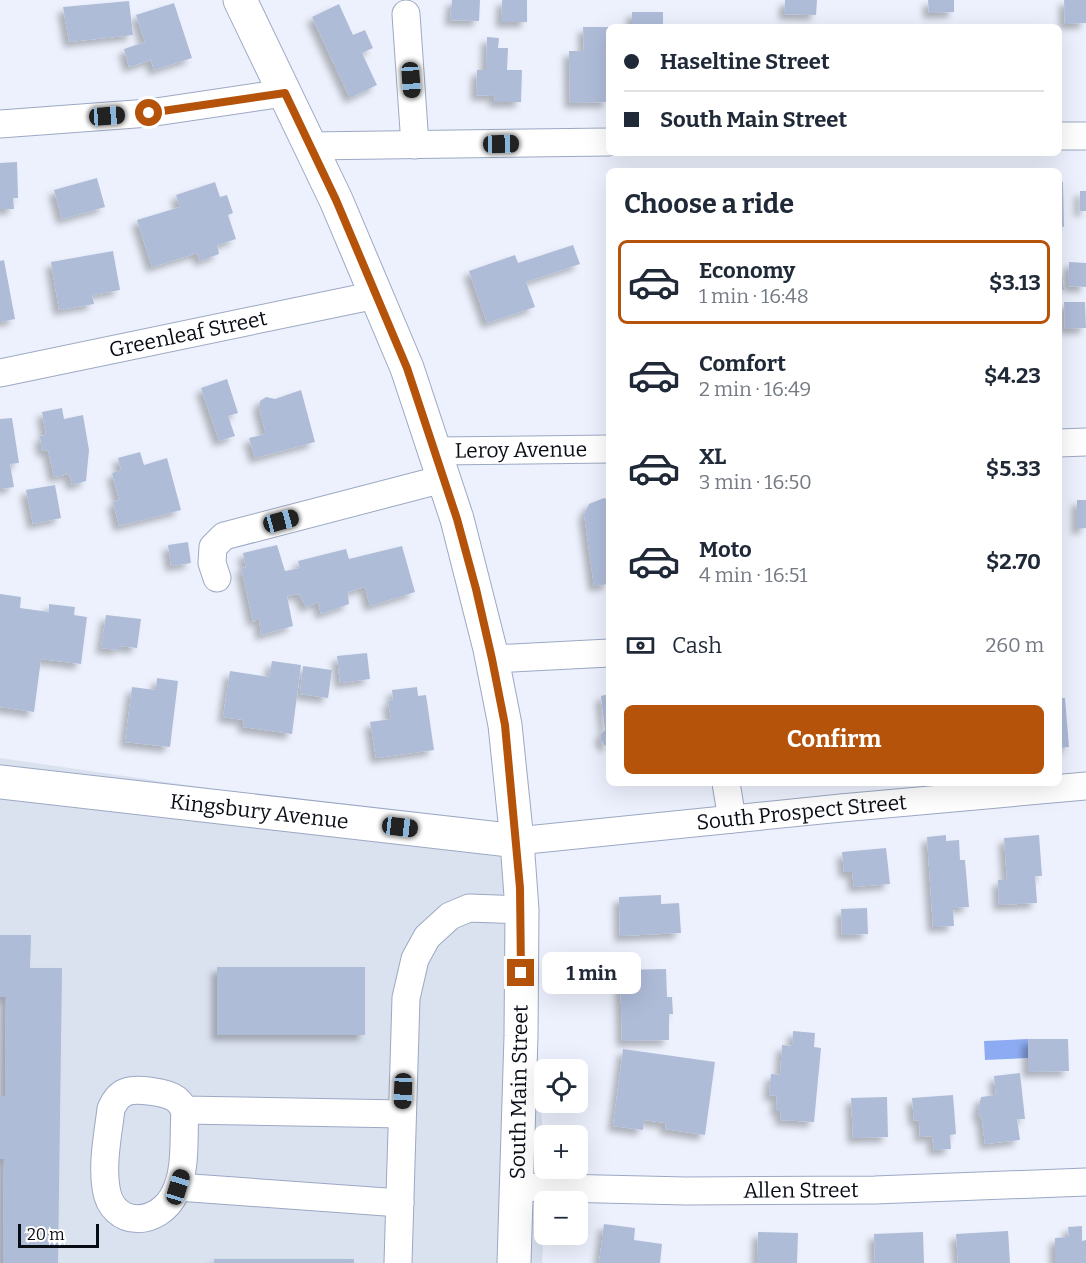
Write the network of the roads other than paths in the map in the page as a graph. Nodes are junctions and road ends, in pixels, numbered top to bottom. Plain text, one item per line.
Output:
1 (240, 0) edge
2 (406, 14) dead end
3 (285, 93) junction
4 (0, 124) edge
5 (1062, 136) edge
6 (1086, 136) edge
7 (606, 142) edge
8 (415, 145) junction
9 (310, 146) junction
10 (376, 295) junction
11 (0, 373) edge
12 (1086, 442) edge
13 (1062, 443) edge
14 (606, 449) edge
15 (438, 465) junction
16 (217, 578) dead end
17 (606, 653) edge
18 (492, 659) junction
19 (0, 782) edge
20 (726, 786) edge
21 (1086, 786) edge
22 (732, 819) junction
23 (517, 841) junction
24 (522, 910) junction
25 (185, 1110) junction
26 (402, 1114) junction
27 (1086, 1182) edge
28 (178, 1187) junction
29 (516, 1187) junction
30 (400, 1203) junction
31 (398, 1263) edge
32 (513, 1263) edge

1 - 3 main road, South Main Street
2 - 8 street
3 - 4 street
3 - 9 main road, South Main Street
5 - 6 street
7 - 8 street
8 - 9 street
9 - 10 main road, South Main Street
10 - 11 street, Greenleaf Street
10 - 15 main road, South Main Street
12 - 13 street
14 - 15 street, Leroy Avenue
15 - 16 street, Leroy Avenue
15 - 18 main road, South Main Street
17 - 18 street
18 - 23 main road, South Main Street
19 - 23 main road, Kingsbury Avenue
20 - 22 street
21 - 22 street, South Prospect Street
22 - 23 street, South Prospect Street
23 - 24 main road, South Main Street
24 - 26 street
24 - 29 main road, South Main Street
25 - 26 street
25 - 28 street
25 - 28 street
26 - 30 street
27 - 29 street, Allen Street
28 - 30 street
29 - 32 main road, South Main Street
30 - 31 street

